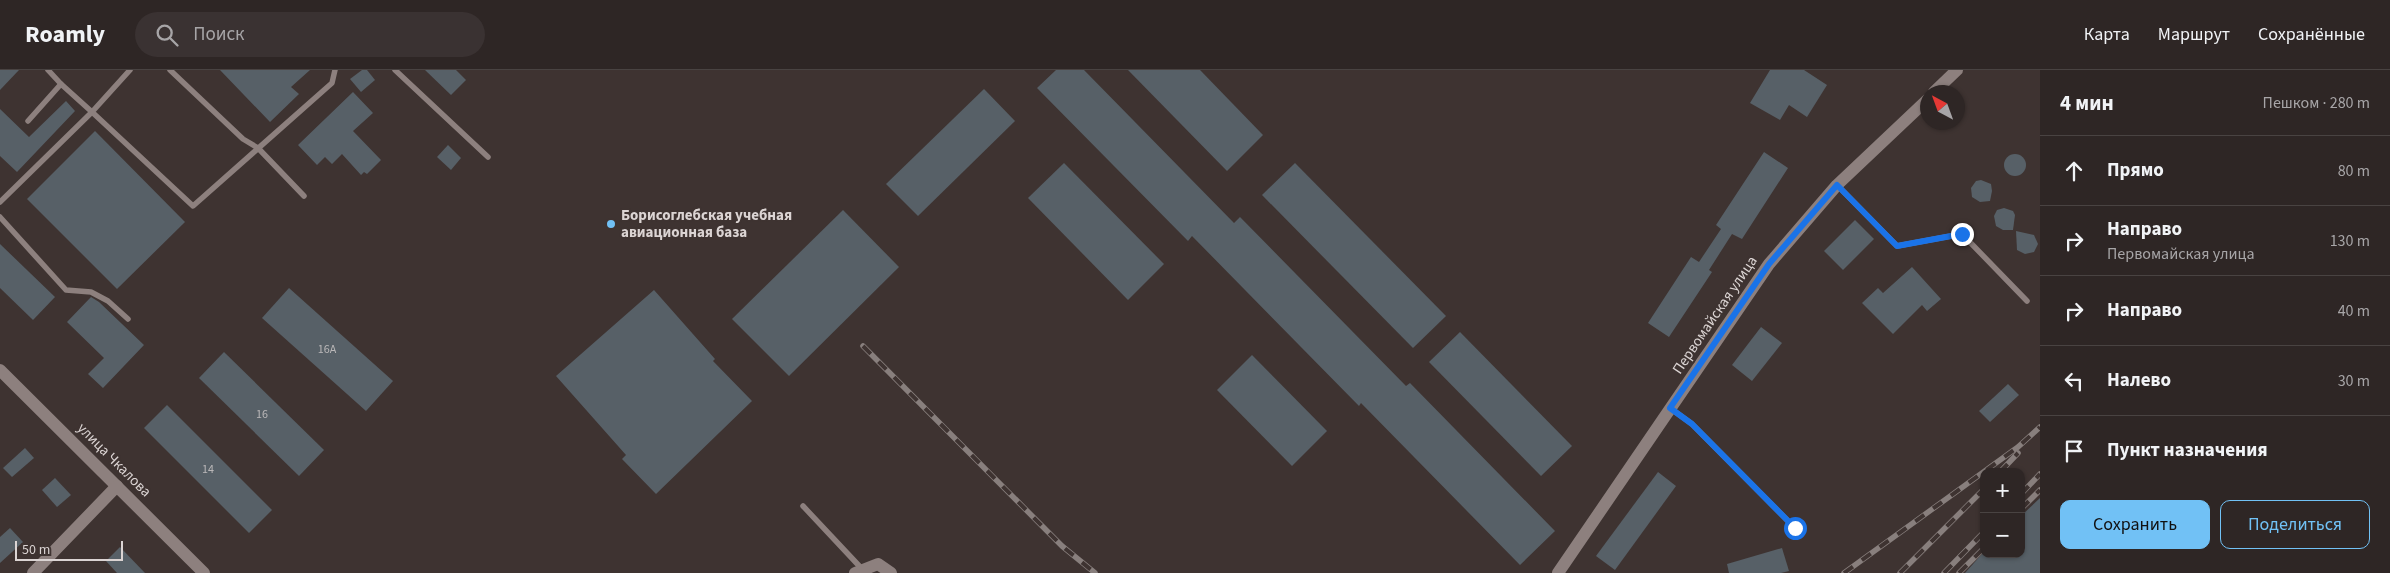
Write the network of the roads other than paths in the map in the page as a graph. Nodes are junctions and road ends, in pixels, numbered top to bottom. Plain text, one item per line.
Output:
1 (48, 70) edge
2 (130, 70) edge
3 (170, 70) edge
4 (335, 70) edge
5 (395, 70) edge
6 (1957, 70) edge
7 (61, 84) junction
8 (1941, 85) edge
9 (1920, 107) edge
10 (92, 112) junction
11 (28, 121) dead end
12 (258, 148) junction
13 (488, 157) dead end
14 (1837, 185) junction
15 (304, 196) dead end
16 (0, 202) edge
17 (0, 217) edge
18 (2027, 301) dead end
19 (128, 319) dead end
20 (0, 370) edge
21 (1670, 408) junction
22 (117, 486) junction
23 (803, 506) dead end
24 (1795, 528) dead end
25 (859, 571) edge
26 (33, 573) edge
27 (204, 573) edge
28 (891, 573) edge
29 (1558, 573) edge

1 - 7 lane
2 - 10 lane
3 - 12 lane
4 - 12 lane
5 - 13 lane
6 - 8 street
7 - 10 lane
7 - 11 lane
9 - 14 street, Первомайская улица
10 - 12 lane
10 - 16 lane
12 - 15 lane
14 - 18 lane
14 - 21 street, Первомайская улица
17 - 19 lane
20 - 22 street, улица Чкалова
21 - 24 lane
21 - 29 street, Первомайская улица
22 - 26 street
22 - 27 street, улица Чкалова
23 - 25 lane
25 - 28 street

